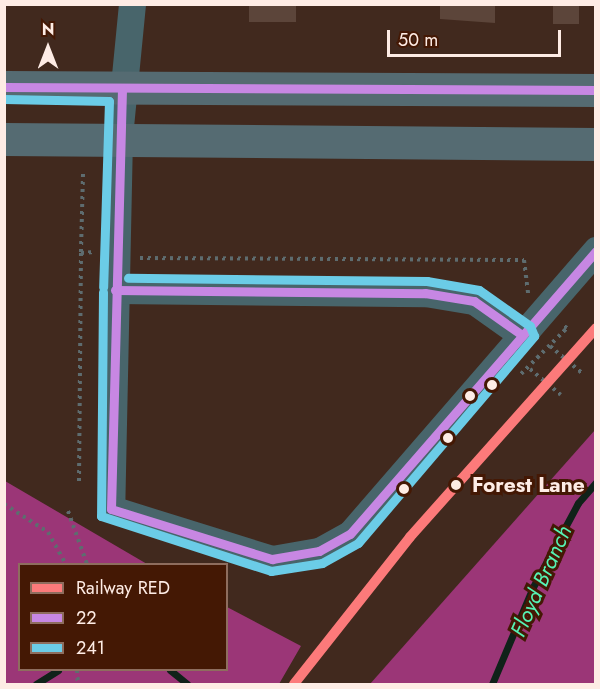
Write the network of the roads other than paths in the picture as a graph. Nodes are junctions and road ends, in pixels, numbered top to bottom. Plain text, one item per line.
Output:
1 (132, 4) edge
2 (4, 87) edge
3 (122, 89) junction
4 (596, 90) edge
5 (119, 137) junction
6 (4, 139) edge
7 (596, 144) edge
8 (596, 250) edge
9 (116, 290) junction
10 (522, 334) junction

1 - 3 street
2 - 3 main road
3 - 4 main road
3 - 5 street
5 - 6 main road
5 - 7 main road
5 - 9 street
8 - 10 street
9 - 10 street
9 - 10 street

